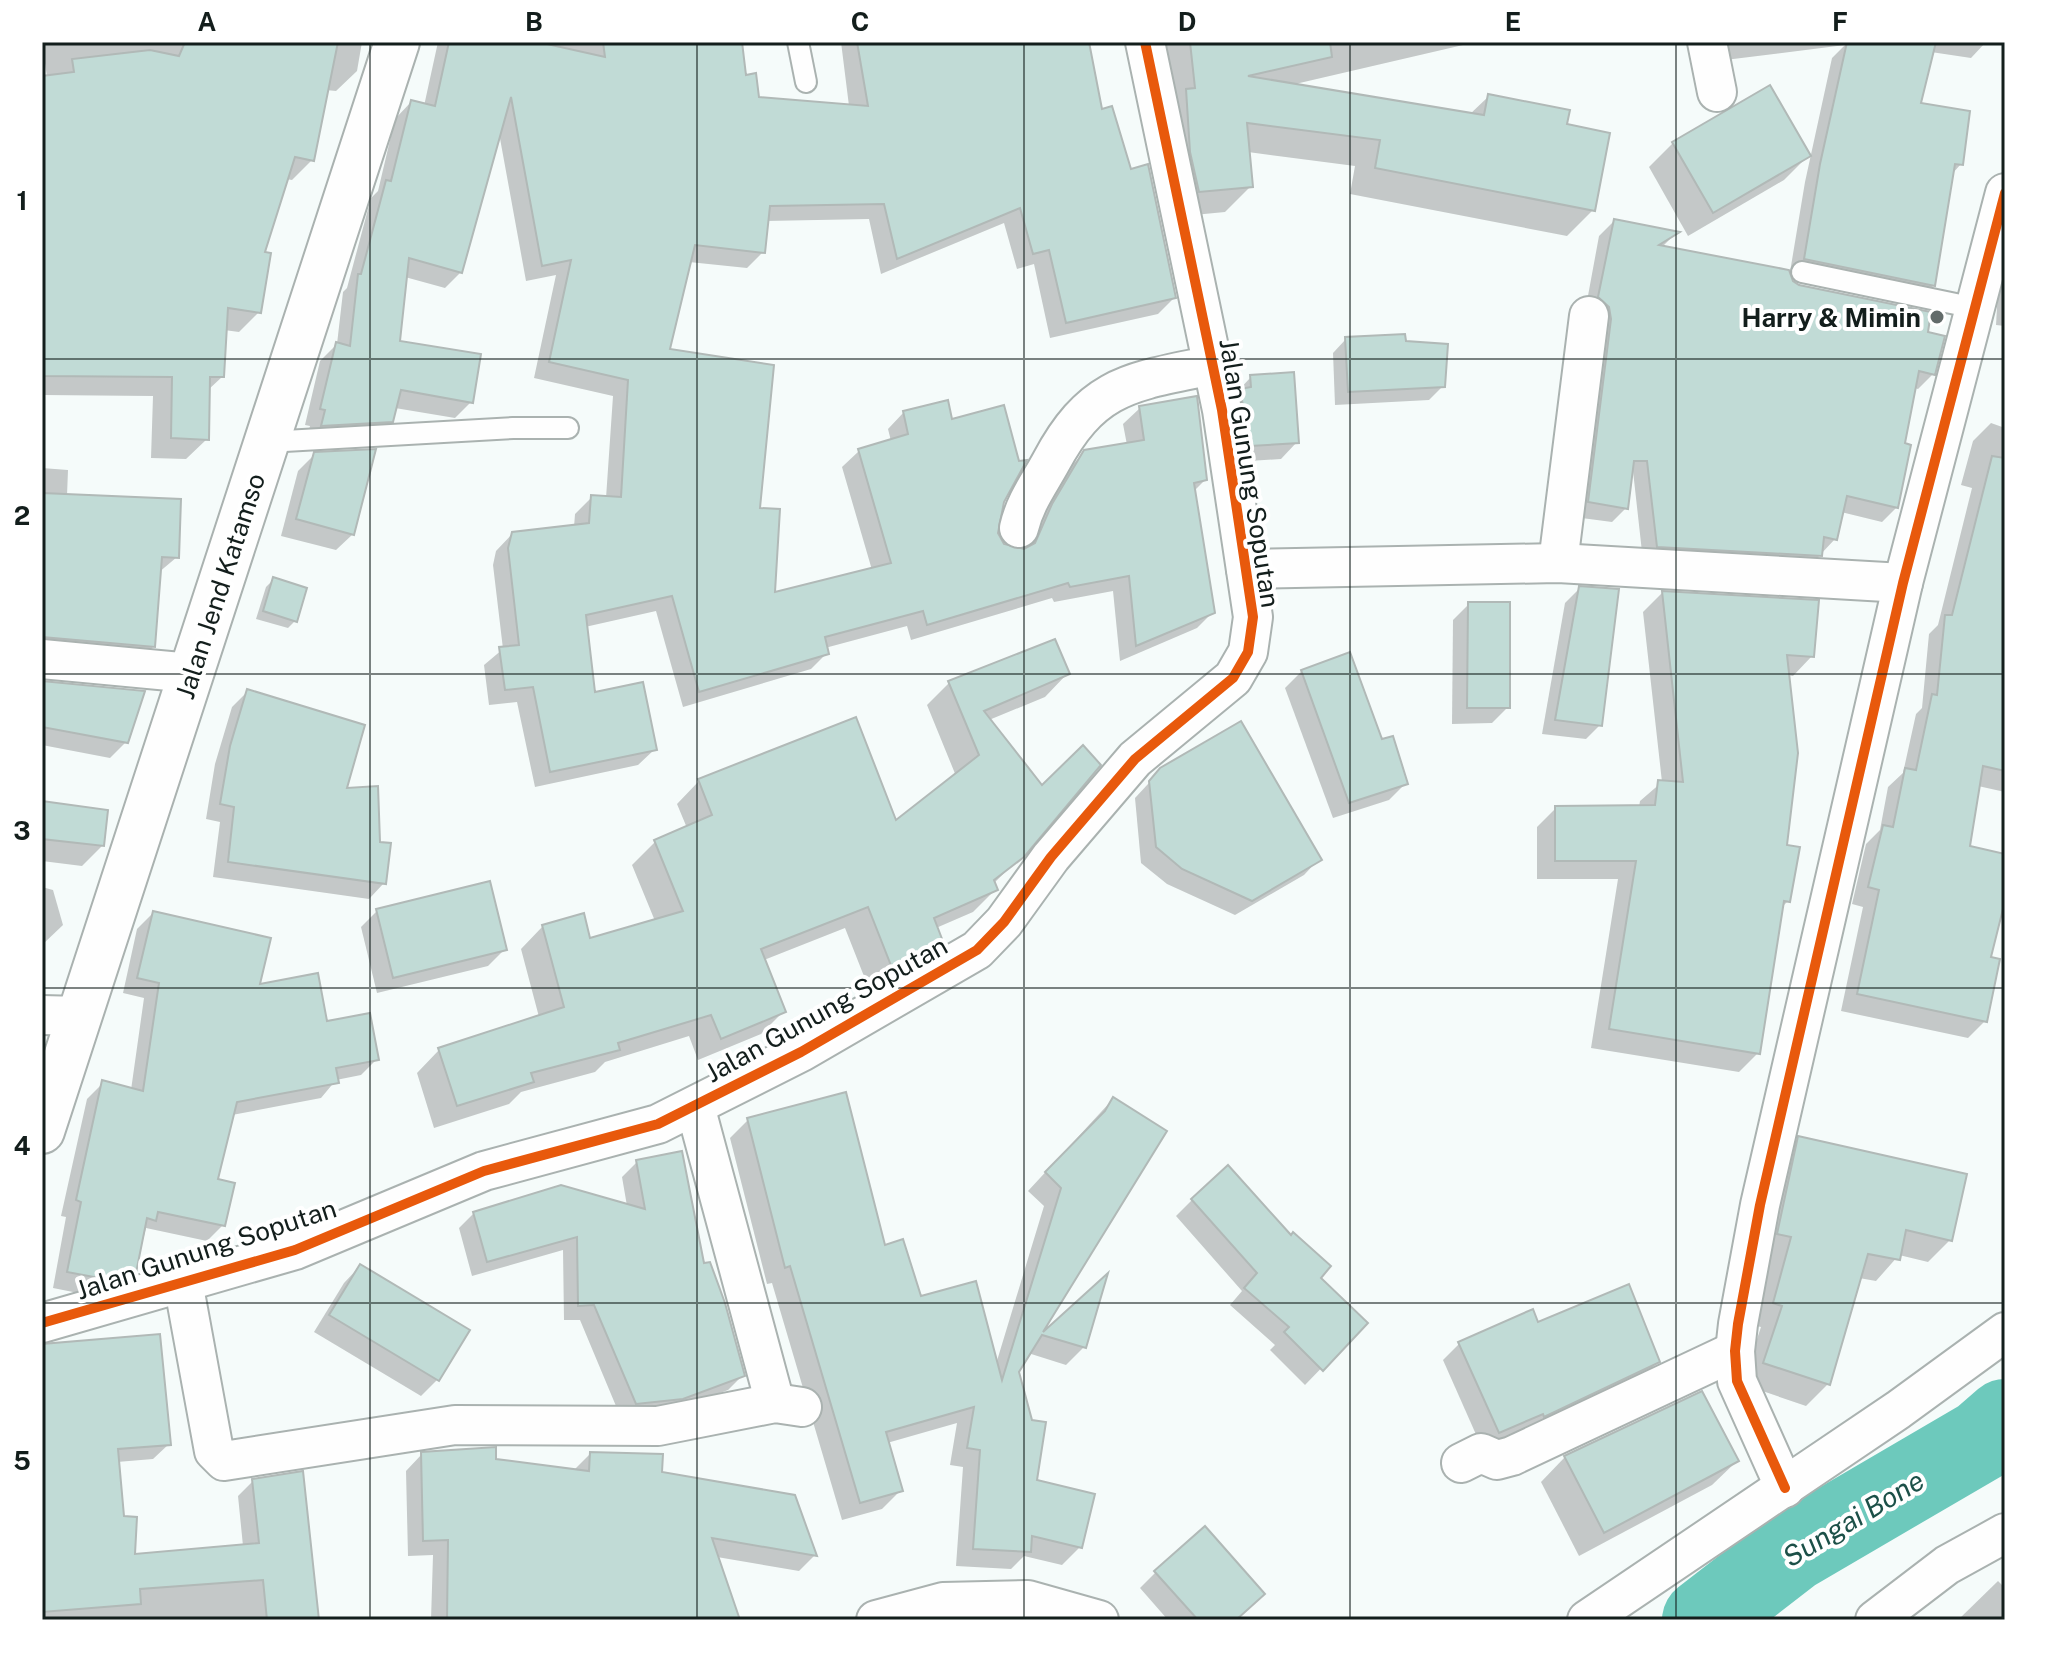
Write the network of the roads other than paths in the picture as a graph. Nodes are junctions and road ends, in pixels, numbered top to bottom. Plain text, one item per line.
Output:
1 (397, 42) edge
2 (798, 42) edge
3 (1145, 42) edge
4 (1707, 42) edge
5 (806, 82) dead end
6 (1717, 92) dead end
7 (2005, 193) edge
8 (1802, 272) dead end
9 (1975, 308) junction
10 (1589, 316) dead end
11 (1213, 365) junction
12 (568, 428) dead end
13 (267, 442) junction
14 (1019, 528) dead end
15 (1558, 563) junction
16 (1246, 569) junction
17 (1903, 583) junction
18 (42, 659) edge
19 (191, 673) junction
20 (61, 1015) edge
21 (695, 1106) junction
22 (42, 1131) edge
23 (183, 1282) junction
24 (42, 1323) edge
25 (2005, 1332) edge
26 (1735, 1351) junction
27 (1461, 1463) dead end
28 (1785, 1488) junction
29 (2005, 1533) edge
30 (876, 1620) edge
31 (1099, 1620) edge
32 (1587, 1620) edge
33 (1875, 1620) edge

1 - 13 street, Jalan Jend Katamso
2 - 5 lane
3 - 11 street, Jalan Gunung Soputan
4 - 6 street
7 - 9 street
8 - 9 lane
9 - 17 street
10 - 15 street
11 - 14 street
11 - 16 street, Jalan Gunung Soputan
12 - 13 lane
13 - 19 street, Jalan Jend Katamso
15 - 16 street
15 - 17 street
16 - 21 street, Jalan Gunung Soputan
17 - 26 street
18 - 19 street
19 - 20 street, Jalan Jend Katamso
20 - 22 street, Jalan Jend Katamso
21 - 23 street, Jalan Gunung Soputan
21 - 23 street
23 - 24 street, Jalan Gunung Soputan
25 - 28 street
26 - 27 street
26 - 28 street
28 - 32 street
29 - 33 street
30 - 31 street

